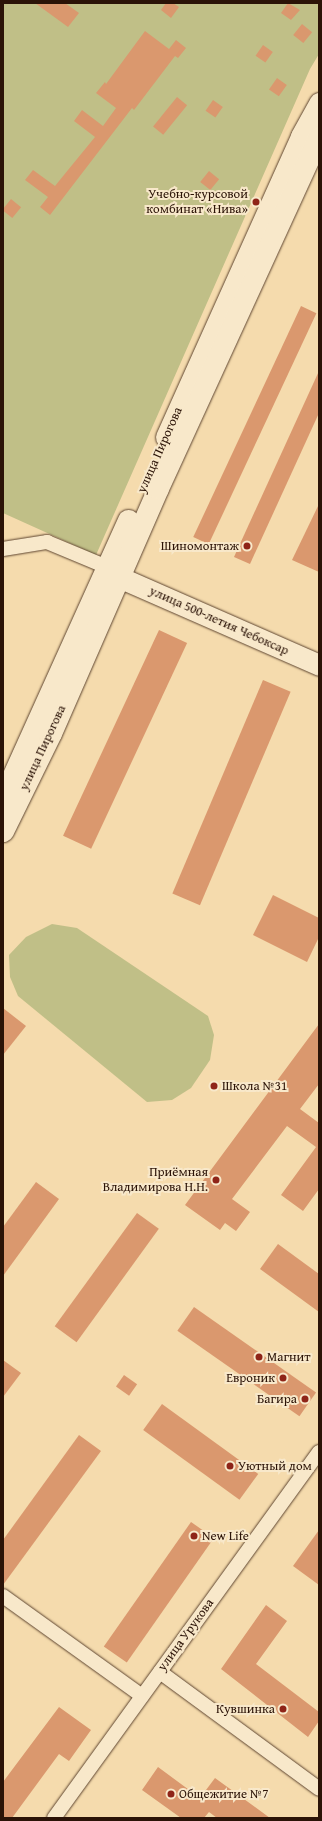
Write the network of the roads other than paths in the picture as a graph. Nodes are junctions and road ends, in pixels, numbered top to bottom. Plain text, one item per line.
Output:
1 (318, 107) edge
2 (319, 137) edge
3 (249, 269) junction
4 (3, 550) edge
5 (117, 570) junction
6 (318, 660) edge
7 (3, 797) edge
8 (3, 831) edge
9 (319, 1452) edge
10 (3, 1596) edge
11 (160, 1672) junction
12 (142, 1696) junction
13 (319, 1789) edge
14 (54, 1818) edge

1 - 3 main road, улица Пирогова
2 - 3 main road, улица Пирогова
3 - 5 main road, улица Пирогова
4 - 5 street
5 - 6 main road, улица 500-летия Чебоксар
5 - 7 main road, улица Пирогова
5 - 8 main road, улица Пирогова
9 - 11 street, улица Урукова
10 - 12 street
11 - 12 street, улица Урукова
11 - 13 street
12 - 14 street, улица Урукова

